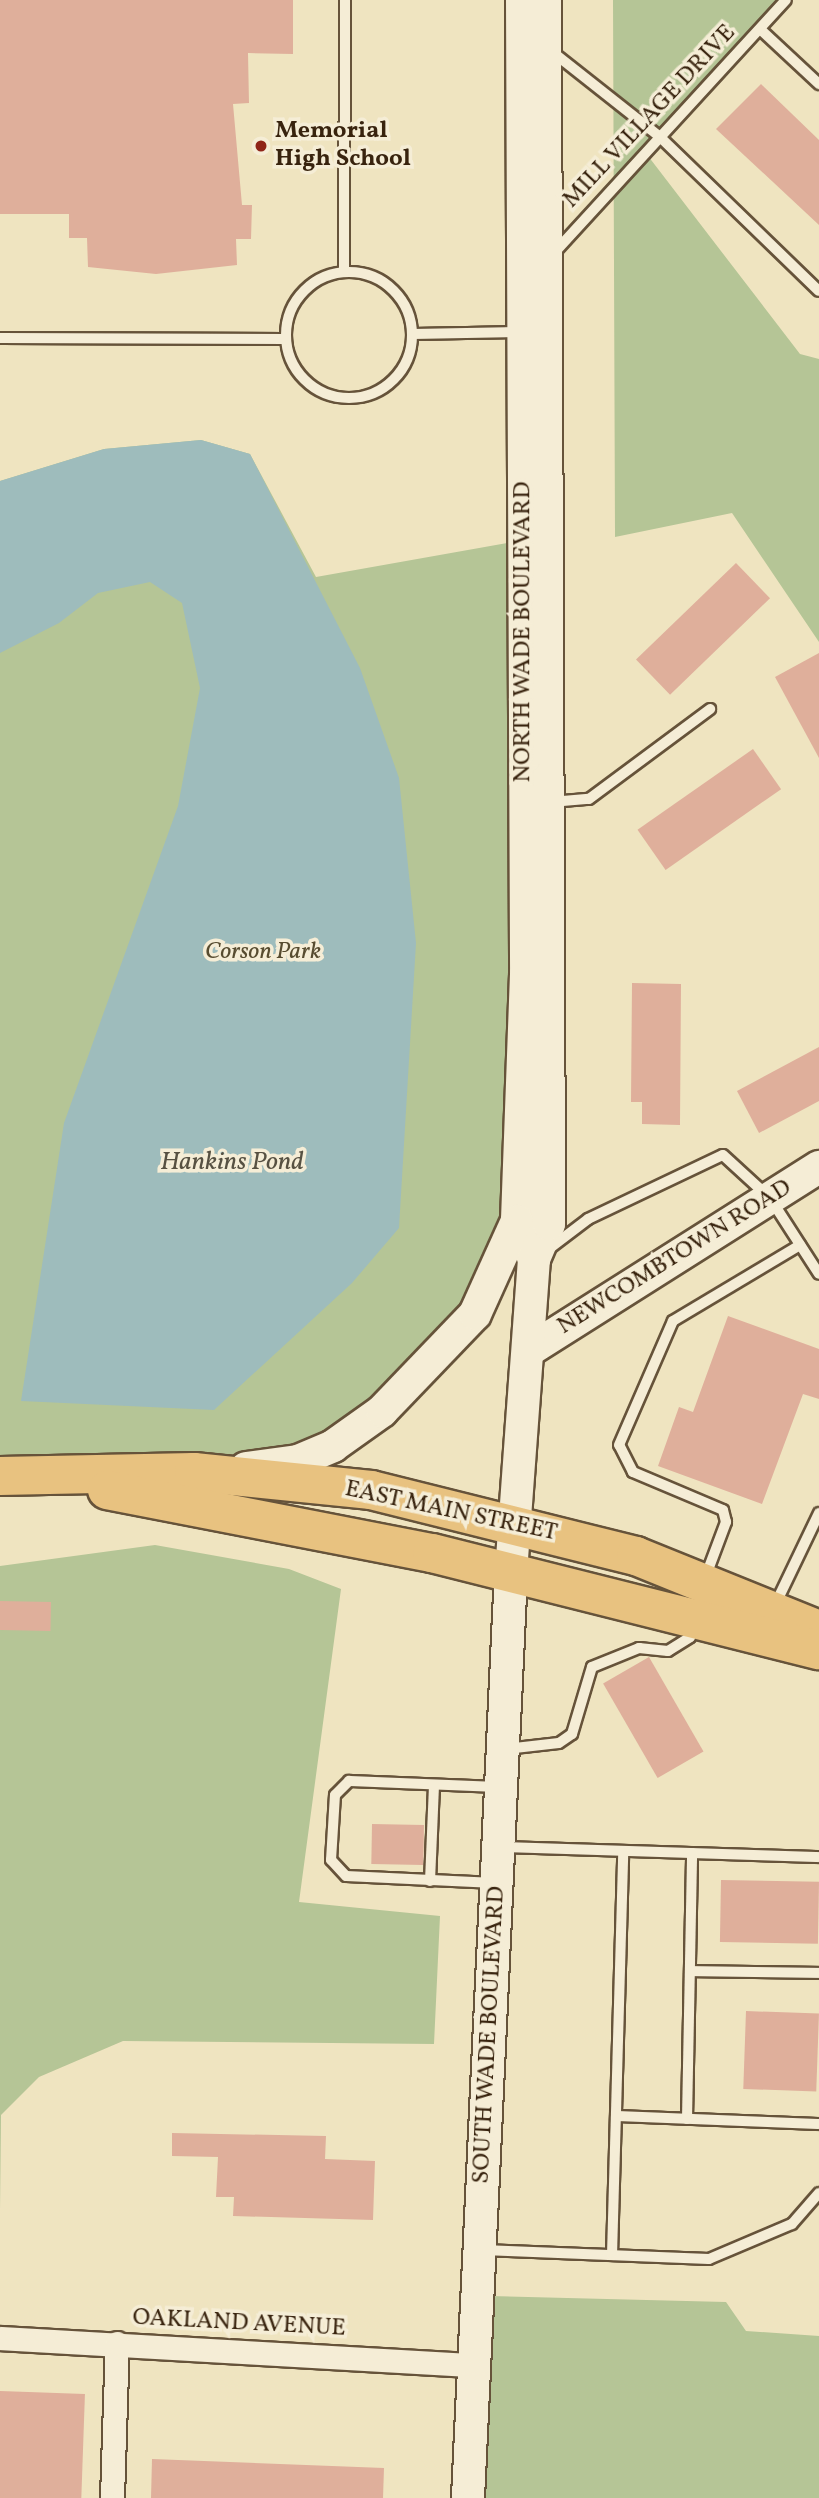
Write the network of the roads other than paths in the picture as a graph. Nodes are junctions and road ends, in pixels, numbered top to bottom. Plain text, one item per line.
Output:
1 (345, 0) edge
2 (522, 0) edge
3 (545, 0) edge
4 (786, 0) edge
5 (760, 29) junction
6 (545, 46) junction
7 (819, 84) edge
8 (660, 137) junction
9 (545, 262) junction
10 (344, 272) junction
11 (819, 291) edge
12 (535, 330) junction
13 (414, 334) junction
14 (0, 338) edge
15 (286, 339) junction
16 (710, 709) dead end
17 (536, 803) junction
18 (819, 1167) edge
19 (770, 1198) junction
20 (517, 1221) junction
21 (800, 1245) junction
22 (534, 1259) junction
23 (819, 1274) edge
24 (531, 1349) junction
25 (194, 1472) junction
26 (13, 1476) edge
27 (819, 1513) edge
28 (515, 1523) junction
29 (807, 1542) junction
30 (819, 1547) edge
31 (511, 1572) junction
32 (704, 1582) junction
33 (773, 1610) junction
34 (695, 1620) junction
35 (819, 1630) edge
36 (819, 1650) edge
37 (503, 1749) junction
38 (434, 1785) junction
39 (502, 1787) junction
40 (499, 1847) junction
41 (623, 1851) junction
42 (692, 1853) junction
43 (819, 1857) edge
44 (430, 1881) junction
45 (497, 1883) junction
46 (690, 1972) junction
47 (819, 1973) edge
48 (616, 2116) junction
49 (687, 2119) junction
50 (819, 2124) edge
51 (819, 2193) edge
52 (480, 2250) junction
53 (612, 2255) junction
54 (0, 2338) edge
55 (117, 2343) junction
56 (475, 2365) junction
57 (112, 2498) edge
58 (468, 2498) edge

1 - 10 lane
2 - 12 main road, NORTH WADE BOULEVARD
3 - 6 main road, NORTH WADE BOULEVARD
4 - 5 lane, MILL VILLAGE DRIVE
5 - 7 lane
5 - 8 lane, MILL VILLAGE DRIVE
6 - 8 lane
6 - 9 main road, NORTH WADE BOULEVARD
8 - 9 lane, MILL VILLAGE DRIVE
8 - 11 lane
9 - 12 main road, NORTH WADE BOULEVARD
10 - 13 lane
10 - 15 lane
12 - 13 lane
12 - 17 main road, NORTH WADE BOULEVARD
13 - 15 lane
14 - 15 lane
16 - 17 lane
17 - 20 main road, NORTH WADE BOULEVARD
17 - 22 main road, NORTH WADE BOULEVARD
18 - 19 main road, NEWCOMBTOWN ROAD
19 - 21 lane
19 - 22 lane
19 - 24 main road, NEWCOMBTOWN ROAD
20 - 22 main road, NORTH WADE BOULEVARD
20 - 25 main road
21 - 23 lane
21 - 32 lane
22 - 24 main road, NORTH WADE BOULEVARD
24 - 28 main road, NORTH WADE BOULEVARD
25 - 26 highway, EAST MAIN STREET
25 - 28 highway, EAST MAIN STREET
26 - 31 highway, EAST MAIN STREET
27 - 29 lane
28 - 31 main road, NORTH WADE BOULEVARD
28 - 32 highway, EAST MAIN STREET
29 - 30 lane
29 - 33 lane
31 - 34 highway, EAST MAIN STREET
31 - 37 main road, SOUTH WADE BOULEVARD
32 - 33 highway, EAST MAIN STREET
33 - 35 highway, EAST MAIN STREET
34 - 36 highway, EAST MAIN STREET
34 - 37 lane
37 - 39 main road, SOUTH WADE BOULEVARD
38 - 39 lane
38 - 44 lane
38 - 44 lane
39 - 40 main road, SOUTH WADE BOULEVARD
40 - 41 lane
40 - 45 main road, SOUTH WADE BOULEVARD
41 - 42 lane
41 - 48 lane
42 - 43 lane
42 - 46 lane
44 - 45 lane
45 - 52 main road, SOUTH WADE BOULEVARD
46 - 47 lane
46 - 49 lane
48 - 49 lane
48 - 53 lane
49 - 50 lane
51 - 53 lane
52 - 53 lane
52 - 56 main road, SOUTH WADE BOULEVARD
54 - 55 street, OAKLAND AVENUE
55 - 56 street, OAKLAND AVENUE
55 - 57 street
56 - 58 main road, SOUTH WADE BOULEVARD

